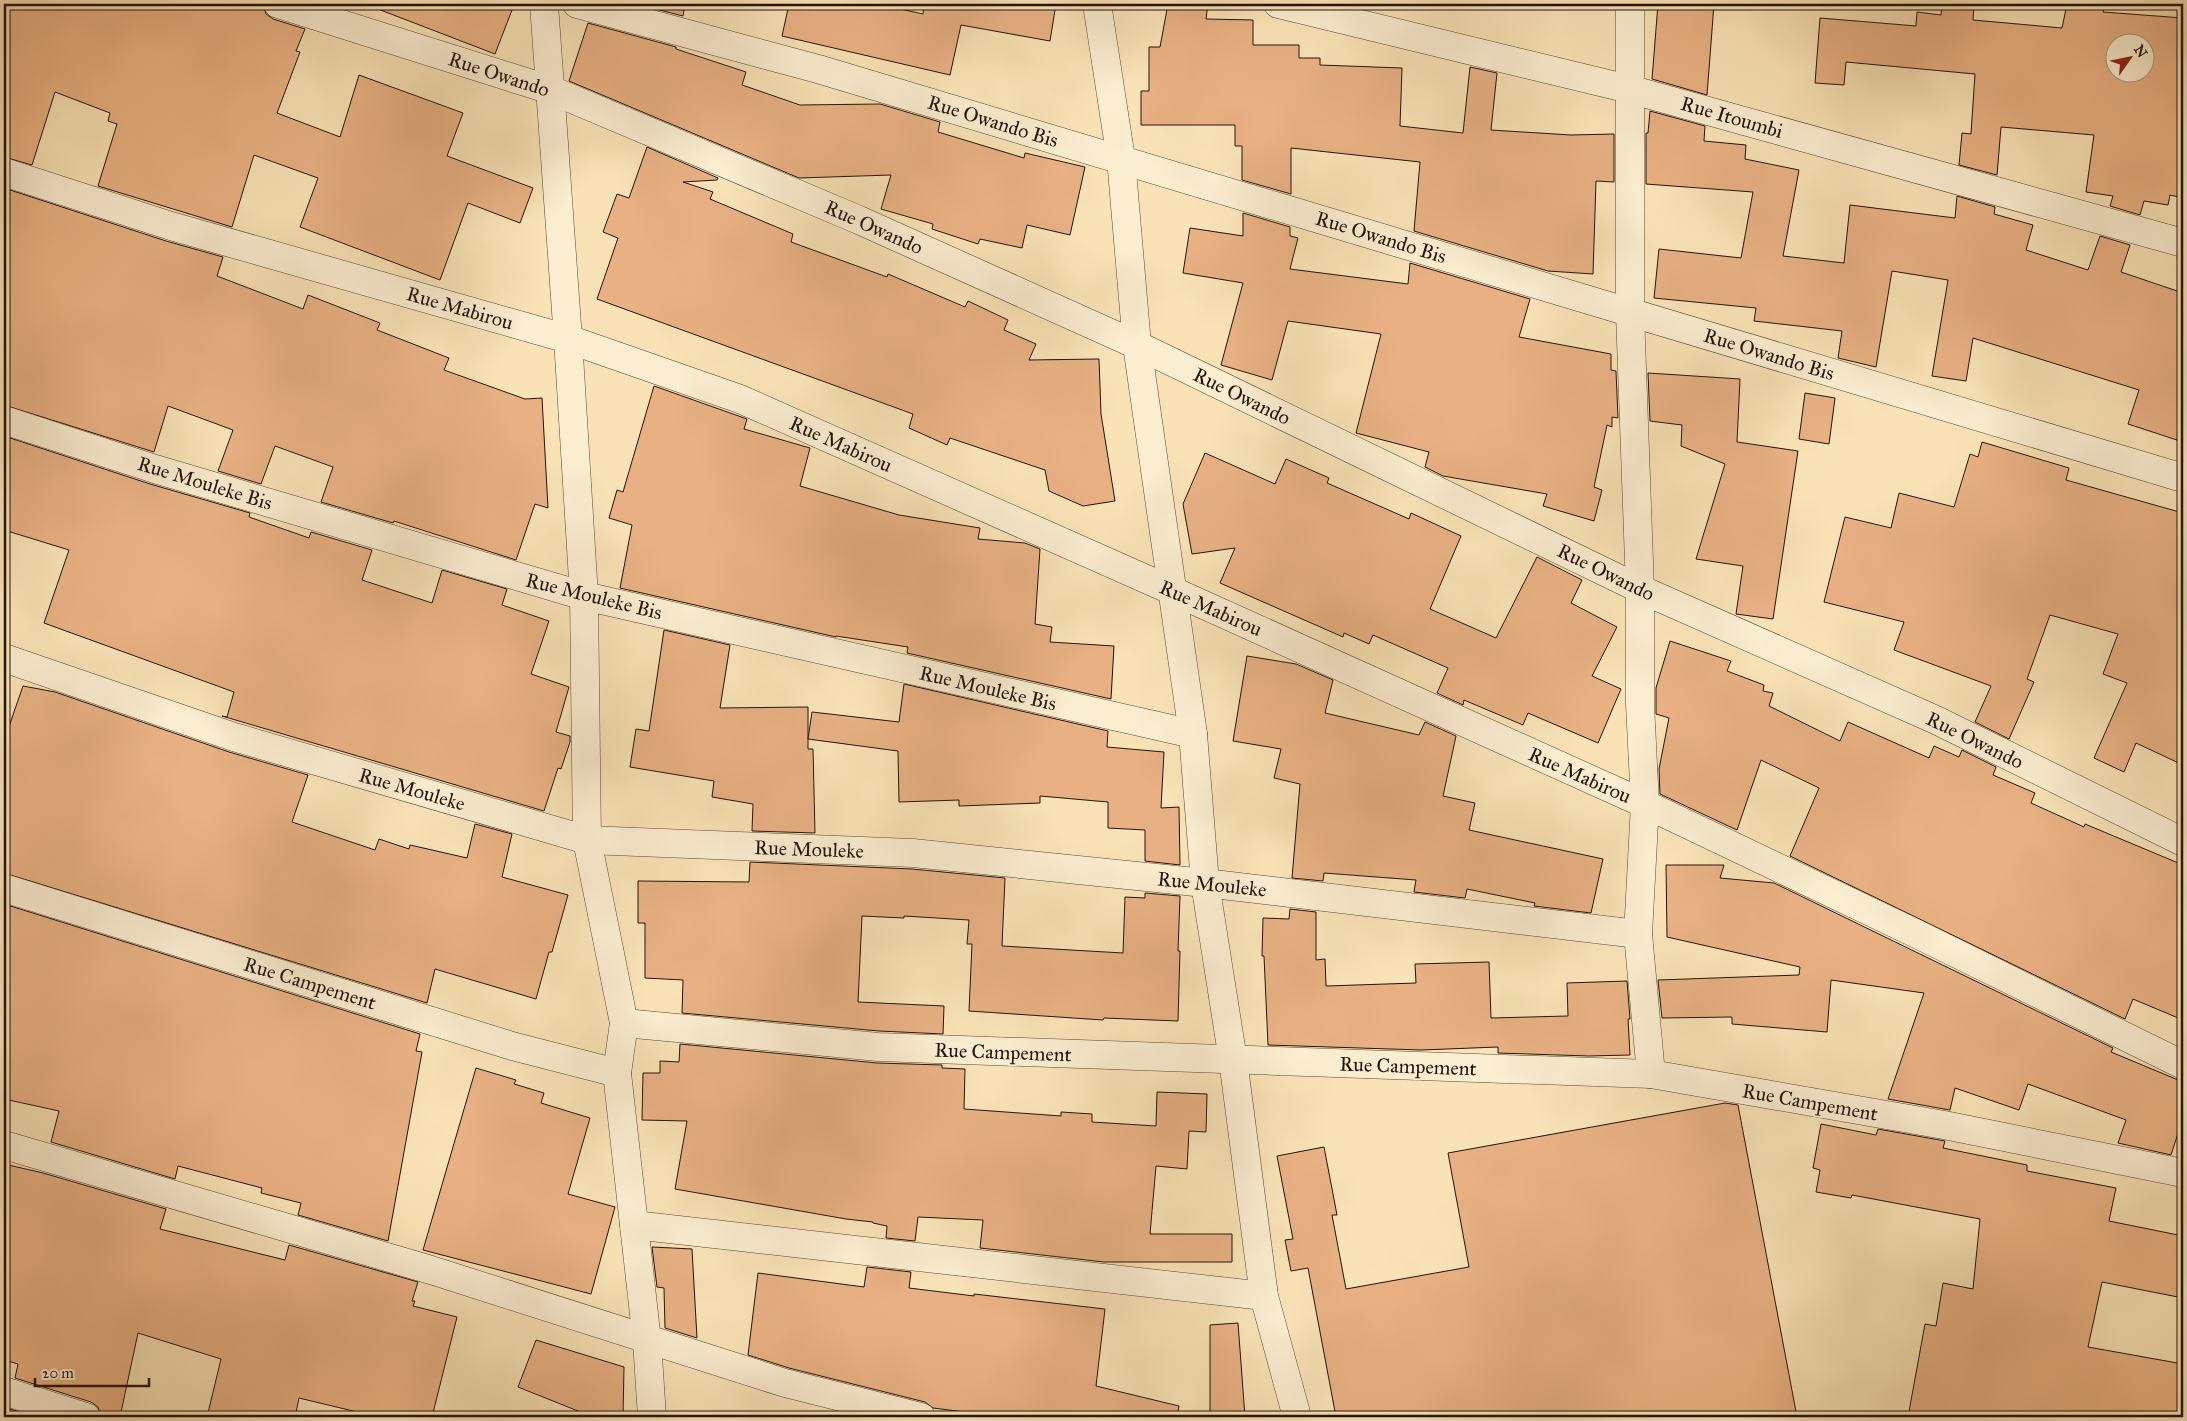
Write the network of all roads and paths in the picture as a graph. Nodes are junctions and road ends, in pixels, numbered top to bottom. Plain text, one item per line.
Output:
1 (278, 4) edge
2 (544, 4) edge
3 (577, 4) edge
4 (1096, 4) edge
5 (1278, 4) edge
6 (1630, 4) edge
7 (1629, 89) junction
8 (551, 90) junction
9 (1121, 159) junction
10 (4, 172) edge
11 (2183, 243) edge
12 (1630, 313) junction
13 (568, 338) junction
14 (1137, 344) junction
15 (4, 420) edge
16 (2183, 478) edge
17 (1640, 590) junction
18 (1173, 591) junction
19 (584, 596) junction
20 (4, 658) edge
21 (1193, 734) junction
22 (1645, 804) junction
23 (587, 840) junction
24 (2183, 842) edge
25 (1205, 883) junction
26 (4, 888) edge
27 (1638, 934) junction
28 (624, 1023) junction
29 (1233, 1060) junction
30 (2183, 1065) edge
31 (617, 1073) junction
32 (1651, 1074) junction
33 (4, 1145) edge
34 (2183, 1173) edge
35 (634, 1225) junction
36 (1264, 1296) junction
37 (647, 1341) junction
38 (4, 1391) edge
39 (86, 1417) edge
40 (652, 1417) edge
41 (921, 1417) edge
42 (1297, 1417) edge

1 - 8 street, Rue Owando
2 - 8 street
3 - 9 street, Rue Owando Bis
4 - 9 street
5 - 7 street, Rue Itoumbi
6 - 7 street
7 - 11 street, Rue Itoumbi
7 - 12 street
8 - 13 street
8 - 14 street, Rue Owando
9 - 12 street, Rue Owando Bis
9 - 14 street
10 - 13 street, Rue Mabirou
12 - 16 street, Rue Owando Bis
12 - 17 street
13 - 18 street, Rue Mabirou
13 - 19 street
14 - 17 street, Rue Owando
14 - 18 street
15 - 19 street, Rue Mouleke Bis
17 - 22 street
17 - 24 street, Rue Owando
18 - 21 street
18 - 22 street, Rue Mabirou
19 - 21 street, Rue Mouleke Bis
19 - 23 street
20 - 23 street, Rue Mouleke
21 - 25 street
22 - 27 street
22 - 30 street, Rue Mabirou
23 - 25 street, Rue Mouleke
23 - 28 street
25 - 27 street, Rue Mouleke
25 - 29 street
26 - 31 street, Rue Campement
27 - 32 street
28 - 29 street, Rue Campement
28 - 31 street
29 - 32 street, Rue Campement
29 - 36 street
31 - 35 street
32 - 34 street, Rue Campement
33 - 37 street
35 - 36 street
35 - 37 street
36 - 42 street
37 - 40 street
37 - 41 street
38 - 39 street

